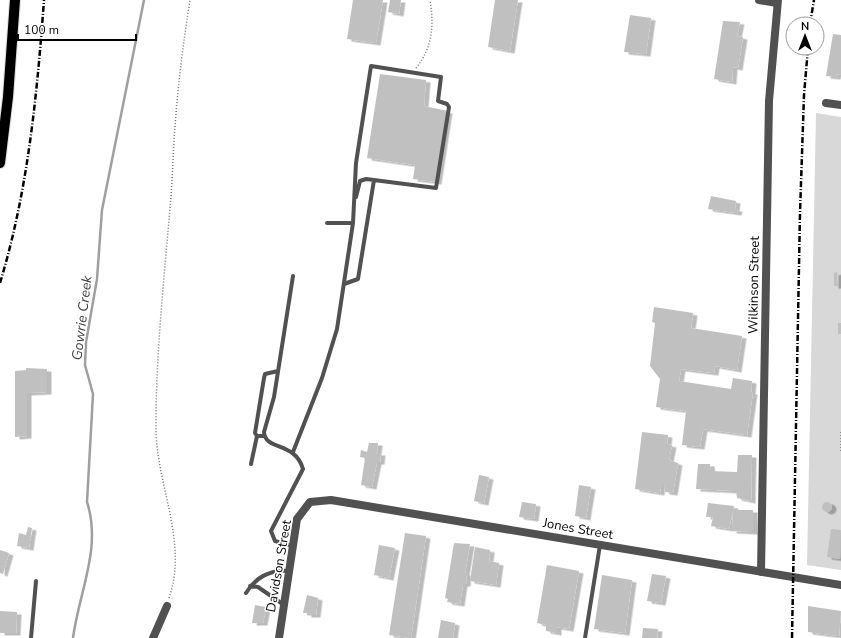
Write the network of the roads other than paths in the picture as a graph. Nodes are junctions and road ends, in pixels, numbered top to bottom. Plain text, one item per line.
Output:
1 (15, 0) edge
2 (759, 0) edge
3 (777, 1) edge
4 (826, 103) dead end
5 (841, 105) edge
6 (0, 163) edge
7 (374, 180) junction
8 (356, 197) junction
9 (327, 223) dead end
10 (353, 223) junction
11 (293, 276) dead end
12 (344, 284) junction
13 (278, 371) junction
14 (257, 436) junction
15 (264, 436) junction
16 (293, 452) junction
17 (251, 464) dead end
18 (310, 502) joint
19 (600, 545) junction
20 (293, 546) junction
21 (289, 571) junction
22 (761, 572) junction
23 (36, 581) dead end
24 (841, 585) edge
25 (250, 586) junction
26 (246, 593) dead end
27 (284, 605) junction
28 (167, 606) road end
29 (31, 638) edge
30 (153, 638) edge
31 (279, 638) edge
32 (585, 638) edge

1 - 6 main road
2 - 3 street
3 - 22 street, Wilkinson Street
4 - 5 street
7 - 8 lane
7 - 8 lane
7 - 12 lane
8 - 10 lane
9 - 10 lane
10 - 12 lane
11 - 13 lane
12 - 16 lane
13 - 14 lane
13 - 15 lane
14 - 15 lane
14 - 17 lane
15 - 16 lane
16 - 20 lane
18 - 19 street, Jones Street
18 - 20 street, Davidson Street
19 - 22 street, Jones Street
19 - 32 lane
20 - 21 street, Davidson Street
21 - 25 lane
21 - 27 street, Davidson Street
22 - 24 street, Jones Street
23 - 29 lane
25 - 26 lane
25 - 27 lane
27 - 31 street, Davidson Street
28 - 30 street

